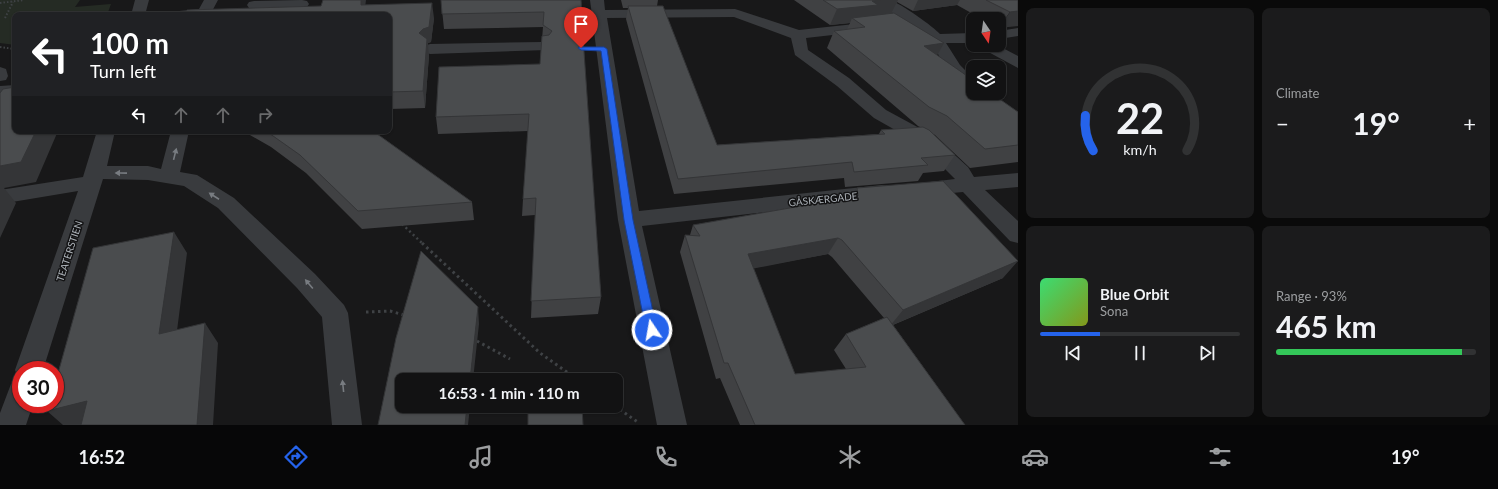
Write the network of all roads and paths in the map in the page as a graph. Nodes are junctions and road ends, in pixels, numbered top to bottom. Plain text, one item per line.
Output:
1 (24, 0) edge
2 (142, 0) edge
3 (212, 0) edge
4 (881, 0) edge
5 (13, 2) junction
6 (0, 3) edge
7 (254, 5) dead end
8 (301, 6) edge
9 (598, 7) edge
10 (139, 12) edge
11 (205, 12) edge
12 (4, 18) dead end
13 (916, 21) junction
14 (1018, 32) edge
15 (1006, 34) edge
16 (798, 35) junction
17 (966, 38) edge
18 (935, 39) junction
19 (0, 47) edge
20 (542, 47) edge
21 (12, 49) edge
22 (430, 50) dead end
23 (998, 52) edge
24 (1018, 63) edge
25 (0, 72) edge
26 (0, 76) edge
27 (966, 81) edge
28 (105, 134) edge
29 (179, 134) edge
30 (169, 177) junction
31 (1018, 180) edge
32 (92, 182) junction
33 (969, 186) junction
34 (0, 197) edge
35 (0, 208) edge
36 (629, 220) junction
37 (401, 222) edge
38 (1018, 235) edge
39 (335, 313) junction
40 (411, 316) edge
41 (477, 341) edge
42 (510, 359) dead end
43 (32, 361) edge
44 (568, 373) edge
45 (623, 412) edge
46 (15, 413) edge
47 (11, 425) edge
48 (347, 425) edge
49 (642, 425) edge
50 (672, 425) edge

1 - 5 path
2 - 10 street
3 - 11 street
4 - 13 street
5 - 6 path
5 - 12 path
7 - 8 street
9 - 16 street
9 - 36 street
13 - 16 street
13 - 18 street
14 - 15 street
16 - 33 street
17 - 18 street
18 - 27 street
19 - 21 path
20 - 22 street
23 - 24 street
25 - 26 street
28 - 32 street, TEATERSTIEN
30 -> 29 street
30 -> 32 street
39 -> 30 street
31 - 33 street, GÅSKÆRGADE
32 - 34 street
32 - 35 street
32 - 43 street, TEATERSTIEN
33 - 36 street, GÅSKÆRGADE
33 - 38 street
36 - 50 street
37 - 44 path
39 - 40 path
48 -> 39 street
41 - 42 path
45 - 49 path
46 - 47 street

